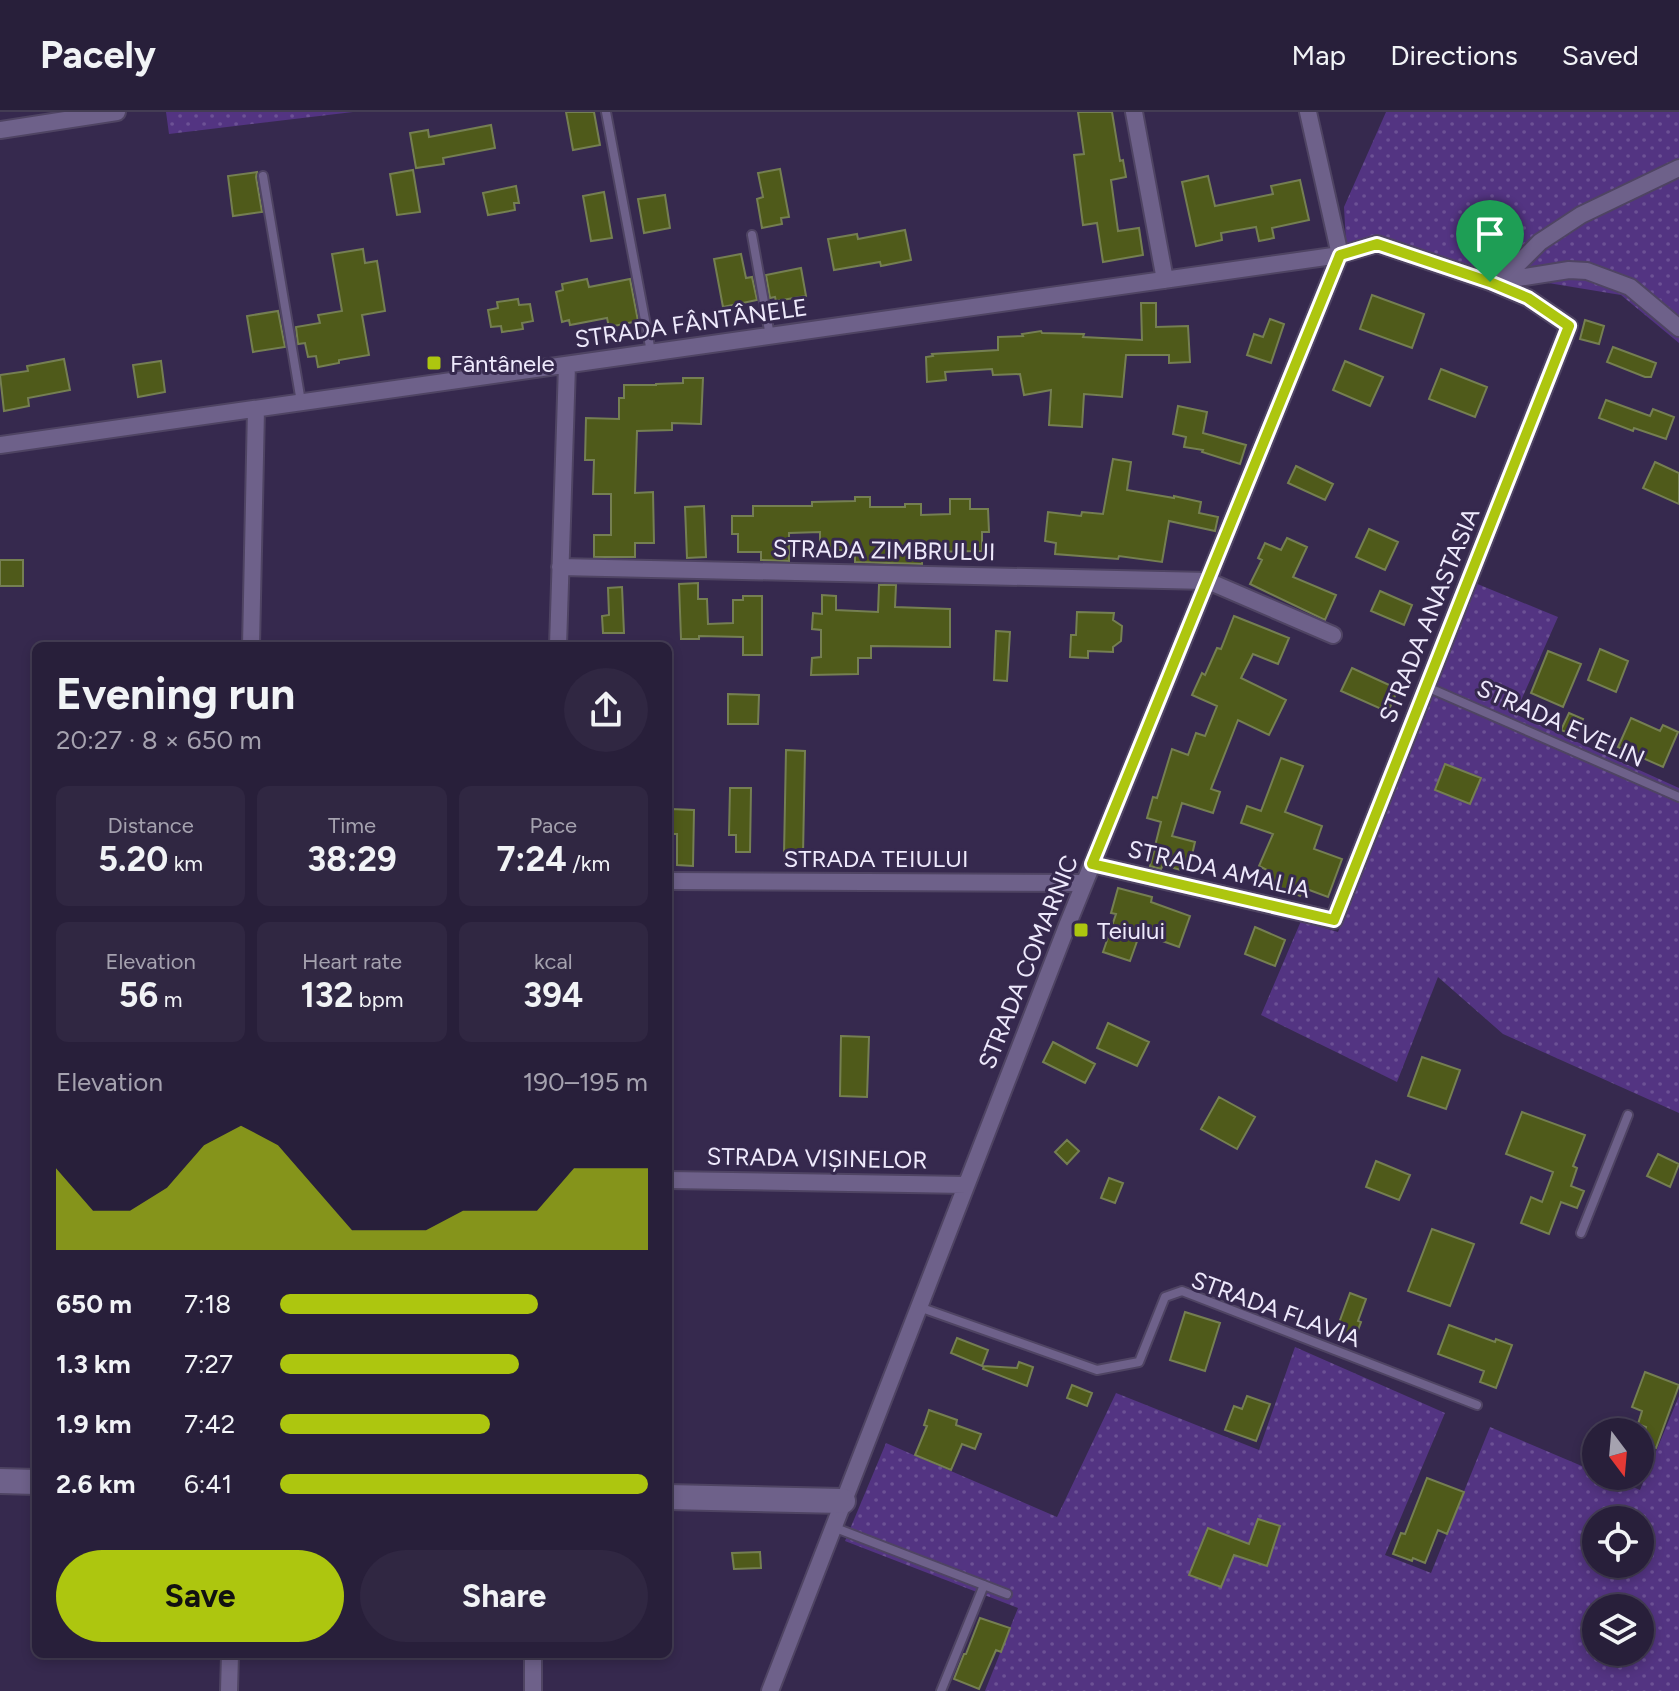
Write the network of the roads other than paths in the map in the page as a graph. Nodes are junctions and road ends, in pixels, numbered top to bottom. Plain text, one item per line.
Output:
1 (117, 112) edge
2 (606, 112) edge
3 (1134, 112) edge
4 (1308, 112) edge
5 (0, 130) edge
6 (1679, 168) edge
7 (263, 176) dead end
8 (752, 235) dead end
9 (1340, 255) junction
10 (1165, 280) junction
11 (1490, 282) junction
12 (1569, 326) joint
13 (1679, 328) edge
14 (770, 336) junction
15 (651, 353) junction
16 (567, 365) junction
17 (301, 403) junction
18 (256, 409) junction
19 (0, 445) edge
20 (560, 567) junction
21 (1208, 581) junction
22 (1333, 635) dead end
23 (251, 642) edge
24 (558, 642) edge
25 (1427, 687) junction
26 (1679, 797) edge
27 (1092, 864) junction
28 (672, 881) edge
29 (1084, 883) junction
30 (1334, 920) joint
31 (1628, 1115) dead end
32 (672, 1180) edge
33 (966, 1185) junction
34 (1581, 1233) dead end
35 (919, 1307) junction
36 (1477, 1405) dead end
37 (0, 1481) edge
38 (32, 1482) edge
39 (672, 1497) edge
40 (843, 1501) junction
41 (832, 1527) junction
42 (984, 1585) junction
43 (1007, 1594) dead end
44 (230, 1658) edge
45 (533, 1658) edge
46 (229, 1691) edge
47 (533, 1691) edge
48 (770, 1691) edge
49 (941, 1691) edge

1 - 5 street
2 - 15 lane
3 - 10 street
4 - 9 street
6 - 11 street
7 - 17 lane
8 - 14 lane
9 - 10 street, STRADA FÂNTÂNELE
9 - 11 street, STRADA FÂNTÂNELE
9 - 21 street, STRADA COMARNIC
10 - 14 street, STRADA FÂNTÂNELE
11 - 12 street, STRADA FÂNTÂNELE
11 - 13 street
12 - 25 street, STRADA ANASTASIA
14 - 15 street, STRADA FÂNTÂNELE
15 - 16 street, STRADA FÂNTÂNELE
16 - 17 street, STRADA FÂNTÂNELE
16 - 20 street
17 - 18 street, STRADA FÂNTÂNELE
18 - 19 street, STRADA FÂNTÂNELE
18 - 23 street
20 - 21 street, STRADA ZIMBRULUI
20 - 24 street
21 - 22 street
21 - 27 street, STRADA COMARNIC
25 - 26 lane, STRADA EVELIN
25 - 30 street, STRADA ANASTASIA
27 - 29 street, STRADA COMARNIC
27 - 30 street, STRADA AMALIA
28 - 29 street, STRADA TEIULUI
29 - 33 street, STRADA COMARNIC
31 - 34 lane
32 - 33 street, STRADA VIȘINELOR
33 - 35 street, STRADA COMARNIC
35 - 36 lane, STRADA FLAVIA
35 - 40 street, STRADA COMARNIC
37 - 38 street
39 - 40 street
40 - 41 street, STRADA COMARNIC
41 - 42 lane
41 - 48 street, STRADA COMARNIC
42 - 43 lane
42 - 49 lane
44 - 46 street
45 - 47 street

